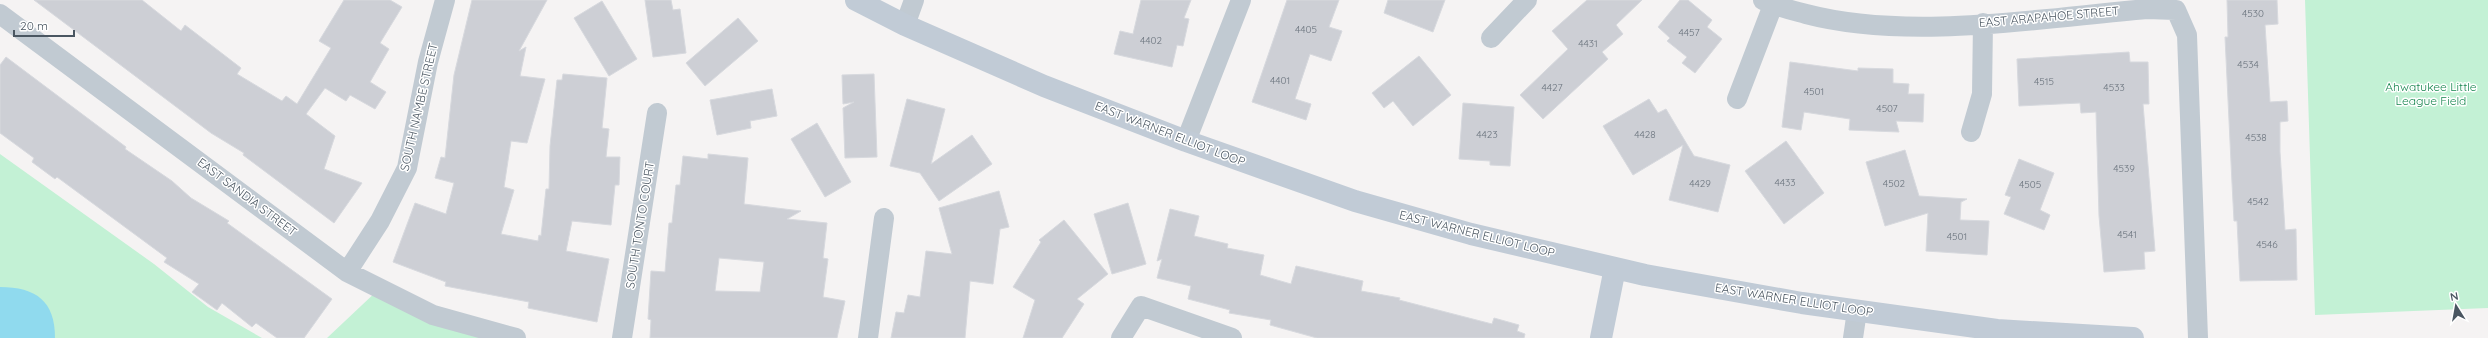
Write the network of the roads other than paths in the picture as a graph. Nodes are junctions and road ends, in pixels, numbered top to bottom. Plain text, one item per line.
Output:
1 (445, 0) edge
2 (856, 0) edge
3 (914, 0) edge
4 (1241, 0) edge
5 (1527, 0) edge
6 (1768, 3) edge
7 (0, 14) edge
8 (1983, 23) junction
9 (904, 25) junction
10 (1491, 38) dead end
11 (1737, 99) dead end
12 (657, 113) dead end
13 (1971, 132) dead end
14 (1186, 141) junction
15 (884, 218) dead end
16 (1615, 268) junction
17 (347, 272) junction
18 (1857, 311) junction
19 (516, 338) edge
20 (622, 338) edge
21 (868, 338) edge
22 (1121, 338) edge
23 (1232, 338) edge
24 (1601, 338) edge
25 (1853, 338) edge
26 (2133, 338) edge
27 (2198, 338) edge

1 - 17 street, SOUTH NAMBE STREET
2 - 9 main road, EAST WARNER ELLIOT LOOP
3 - 9 street
4 - 14 street
5 - 10 street
6 - 8 street, EAST ARAPAHOE STREET
6 - 11 street
7 - 17 street, EAST SANDIA STREET
8 - 13 street
8 - 27 street, EAST ARAPAHOE STREET
9 - 14 main road, EAST WARNER ELLIOT LOOP
12 - 20 street, SOUTH TONTO COURT
14 - 16 main road, EAST WARNER ELLIOT LOOP
15 - 21 street
16 - 18 main road, EAST WARNER ELLIOT LOOP
16 - 24 main road
17 - 19 street, EAST SANDIA STREET
18 - 25 street
18 - 26 main road, EAST WARNER ELLIOT LOOP
22 - 23 street

